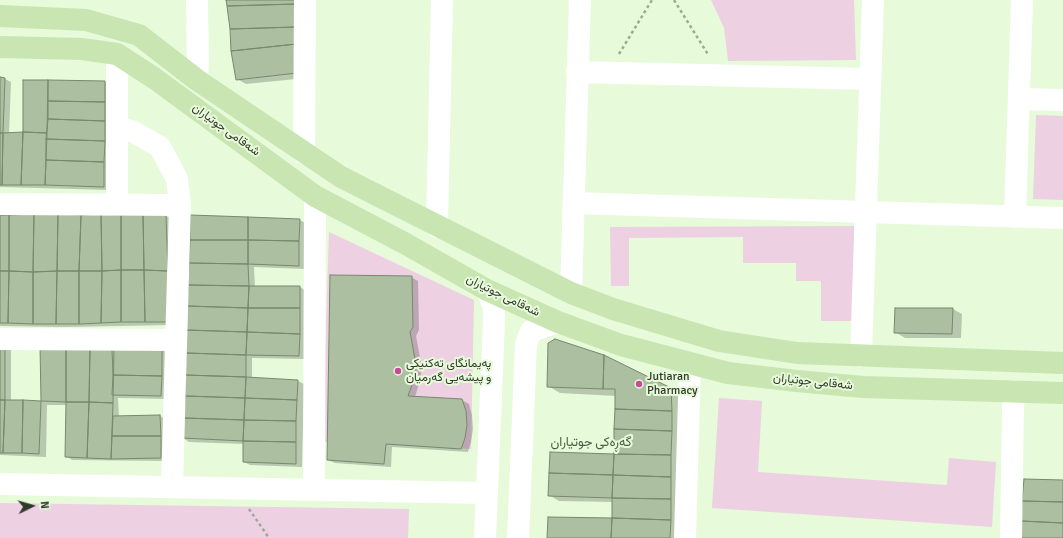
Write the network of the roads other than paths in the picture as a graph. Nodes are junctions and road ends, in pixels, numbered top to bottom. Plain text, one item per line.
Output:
1 (196, 0) edge
2 (305, 0) edge
3 (442, 0) edge
4 (580, 0) edge
5 (873, 0) edge
6 (1022, 0) edge
7 (0, 16) edge
8 (0, 47) edge
9 (118, 54) junction
10 (577, 72) junction
11 (870, 79) junction
12 (197, 80) junction
13 (1019, 99) junction
14 (1063, 100) edge
15 (117, 126) junction
16 (304, 153) junction
17 (315, 196) junction
18 (0, 204) edge
19 (117, 204) junction
20 (573, 204) junction
21 (180, 205) junction
22 (866, 213) junction
23 (1015, 217) junction
24 (1063, 218) edge
25 (437, 226) junction
26 (487, 290) junction
27 (571, 293) junction
28 (558, 322) junction
29 (0, 339) edge
30 (176, 340) junction
31 (797, 353) junction
32 (861, 356) junction
33 (493, 358) junction
34 (526, 358) junction
35 (690, 363) junction
36 (1063, 363) edge
37 (797, 381) junction
38 (1015, 391) junction
39 (1063, 393) edge
40 (0, 484) edge
41 (172, 487) junction
42 (314, 490) junction
43 (487, 493) junction
44 (485, 538) edge
45 (518, 538) edge
46 (685, 538) edge
47 (1011, 538) edge

1 - 12 street
2 - 16 street
3 - 25 street
4 - 10 street
5 - 11 street
6 - 13 street
7 - 12 main road, شەقامی جوتیاران
8 - 9 main road, شەقامی جوتیاران
9 - 15 street
9 - 17 main road, شەقامی جوتیاران
10 - 11 street
10 - 20 street
11 - 22 street
12 - 16 main road, شەقامی جوتیاران
13 - 14 street
13 - 23 street
15 - 19 street
15 - 21 street
16 - 25 main road, شەقامی جوتیاران
17 - 26 main road, شەقامی جوتیاران
17 - 42 street
18 - 19 street
19 - 21 street
20 - 22 street
20 - 27 street
21 - 30 street
22 - 23 street
22 - 32 street
23 - 24 street
25 - 27 main road, شەقامی جوتیاران
26 - 28 main road, شەقامی جوتیاران
26 - 33 street
27 - 31 main road, شەقامی جوتیاران
28 - 34 street
28 - 35 main road, شەقامی جوتیاران
29 - 30 street
30 - 41 street
31 - 32 main road, شەقامی جوتیاران
31 - 37 main road
32 - 36 main road, شەقامی جوتیاران
33 - 34 street
33 - 43 street
34 - 45 street
35 - 37 main road, شەقامی جوتیاران
35 - 46 street
37 - 38 main road, شەقامی جوتیاران
38 - 39 main road, شەقامی جوتیاران
38 - 47 street
40 - 41 street
41 - 42 street
42 - 43 street
43 - 44 street

